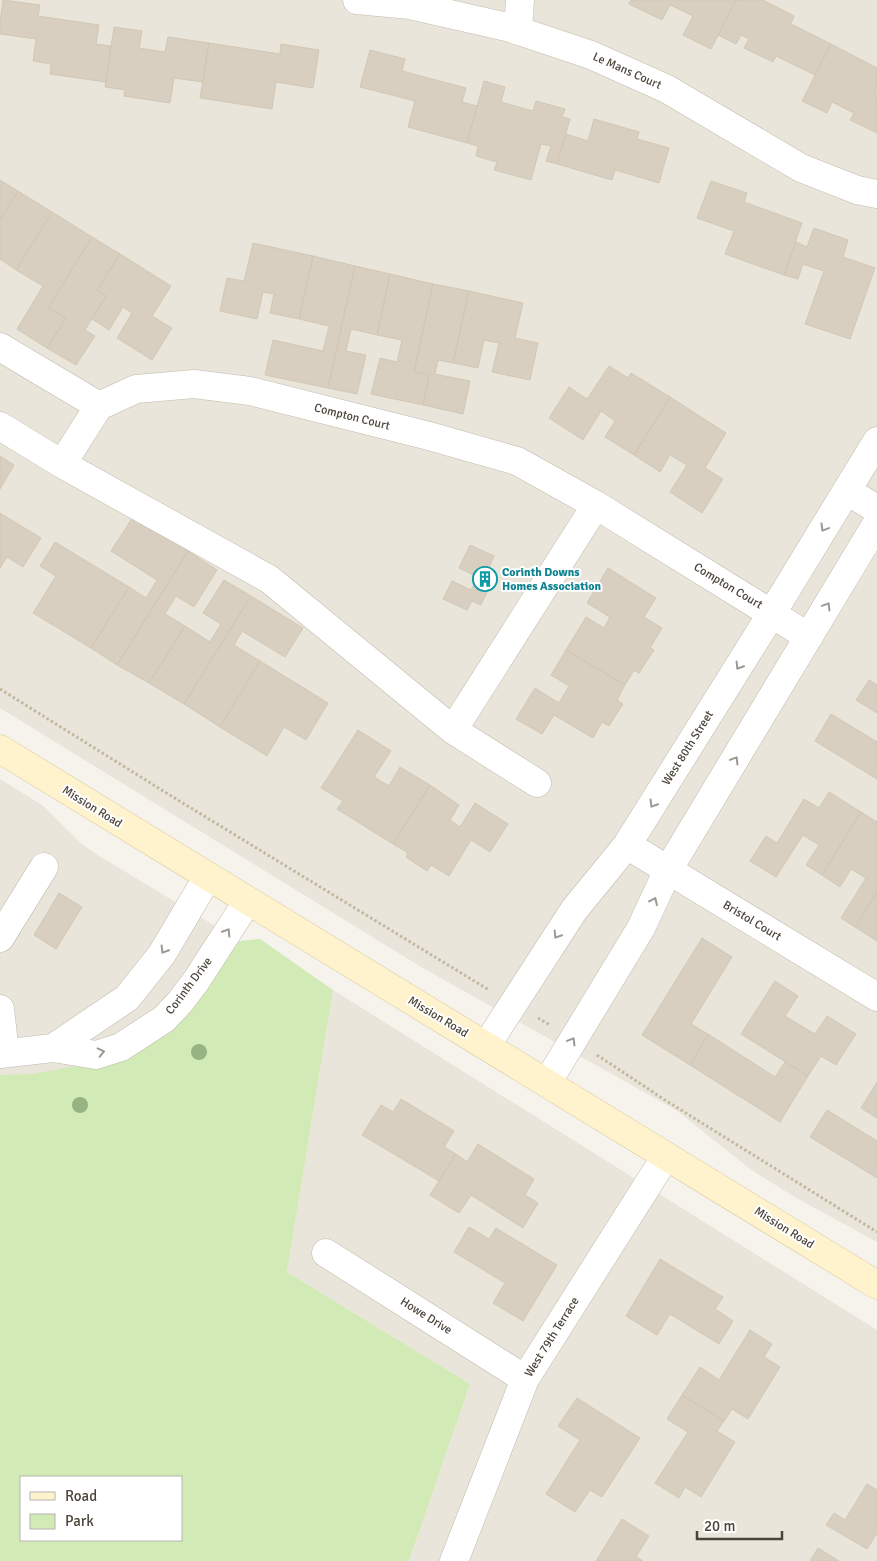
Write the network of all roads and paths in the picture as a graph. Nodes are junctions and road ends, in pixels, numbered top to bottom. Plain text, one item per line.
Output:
1 (357, 0) edge
2 (520, 0) edge
3 (387, 2) edge
4 (518, 31) junction
5 (877, 194) edge
6 (0, 346) edge
7 (99, 406) junction
8 (0, 426) edge
9 (877, 441) edge
10 (62, 464) junction
11 (847, 491) junction
12 (596, 505) junction
13 (877, 509) edge
14 (877, 523) edge
15 (772, 613) junction
16 (809, 637) junction
17 (0, 689) edge
18 (453, 730) junction
19 (0, 750) edge
20 (538, 783) dead end
21 (627, 846) junction
22 (44, 867) dead end
23 (668, 870) junction
24 (207, 878) junction
25 (247, 902) junction
26 (0, 938) edge
27 (494, 993) dead end
28 (877, 997) edge
29 (0, 1009) edge
30 (533, 1015) dead end
31 (553, 1027) dead end
32 (486, 1046) junction
33 (53, 1048) junction
34 (3, 1054) edge
35 (600, 1057) dead end
36 (547, 1083) junction
37 (666, 1156) junction
38 (877, 1232) edge
39 (326, 1252) dead end
40 (877, 1285) edge
41 (525, 1379) junction
42 (454, 1561) edge

1 - 3 street, Le Mans Court
2 - 4 street
3 - 4 street, Le Mans Court
4 - 5 street, Le Mans Court
6 - 7 street
7 - 10 street
7 - 12 street, Compton Court
8 - 10 street
9 - 11 street, West 80th Street
10 - 18 street
11 - 13 street
11 -> 15 street, West 80th Street
12 - 15 street, Compton Court
12 - 18 street
16 -> 14 street
15 - 16 street, Compton Court
15 -> 21 street, West 80th Street
23 -> 16 street
17 - 27 path
18 - 20 street
19 - 24 main road, Mission Road
21 - 23 street, Bristol Court
21 -> 32 street, West 80th Street
22 - 26 street
23 - 28 street, Bristol Court
36 -> 23 street
24 - 25 main road, Mission Road
24 -> 33 street, Corinth Drive
25 - 32 main road, Mission Road
33 -> 25 street, Corinth Drive
29 - 34 street
30 - 31 path
32 - 36 main road, Mission Road
33 - 34 street, Corinth Drive
35 - 38 path
36 - 37 main road, Mission Road
37 - 40 main road, Mission Road
37 - 41 street, West 79th Terrace
39 - 41 street, Howe Drive
41 - 42 street, West 79th Terrace

